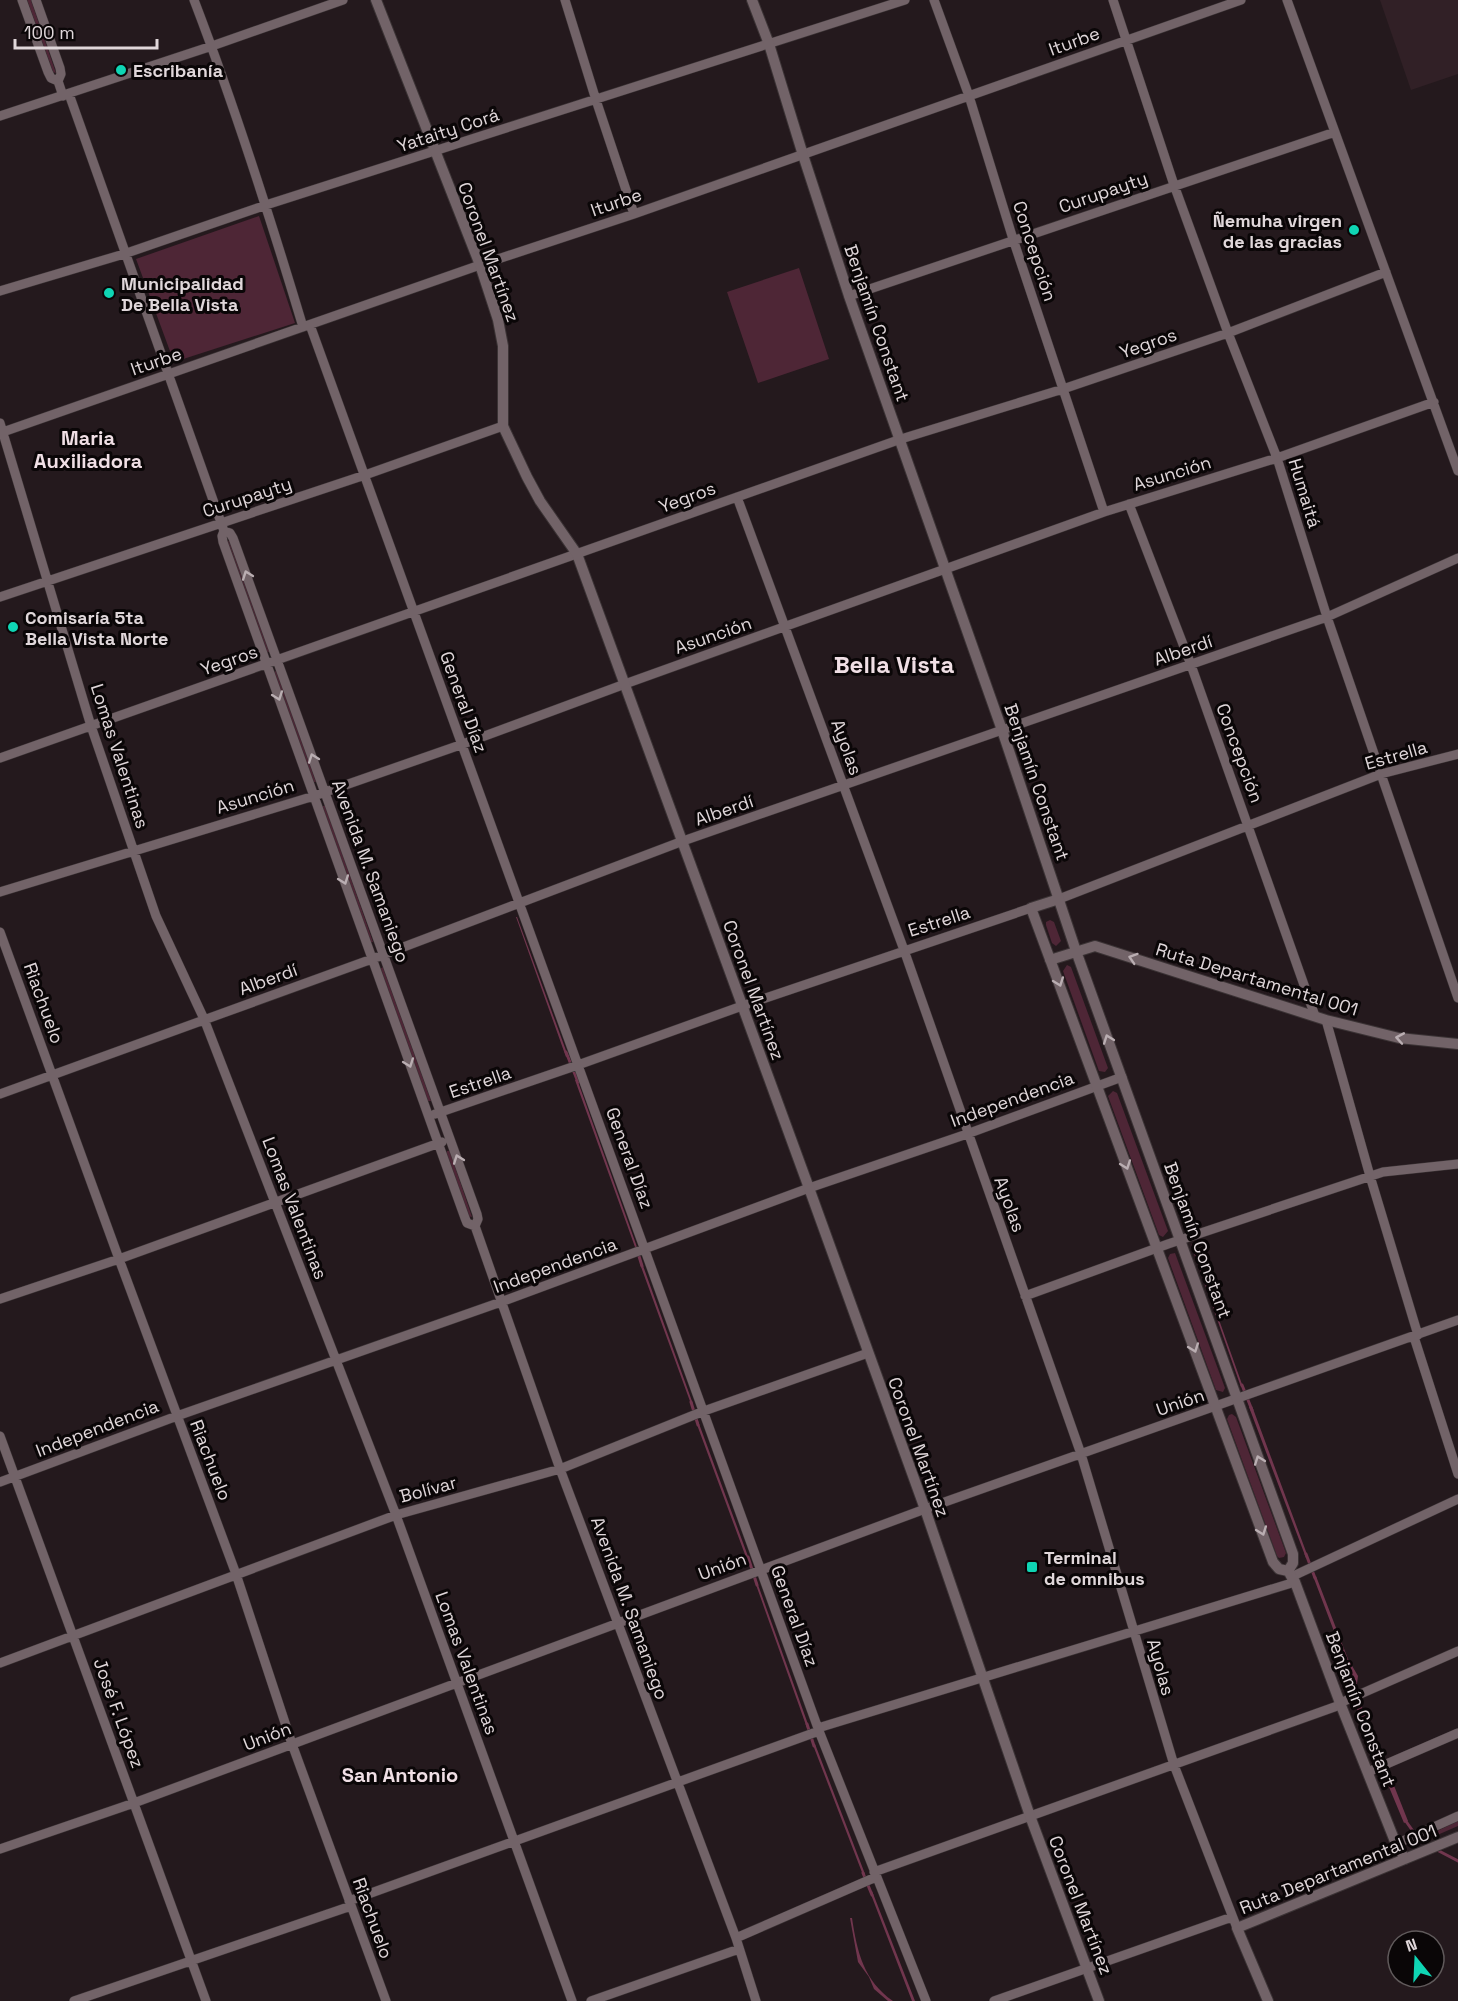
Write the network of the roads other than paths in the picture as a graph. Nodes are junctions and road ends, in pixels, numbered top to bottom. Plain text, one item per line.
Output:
1 (22, 0) edge
2 (36, 0) edge
3 (194, 0) edge
4 (343, 0) edge
5 (376, 0) edge
6 (566, 0) edge
7 (752, 0) edge
8 (905, 0) edge
9 (934, 0) edge
10 (1113, 0) edge
11 (1241, 0) edge
12 (1287, 0) edge
13 (1126, 40) junction
14 (769, 44) junction
15 (212, 46) junction
16 (58, 81) junction
17 (66, 95) junction
18 (969, 96) junction
19 (596, 100) junction
20 (0, 116) edge
21 (1335, 132) junction
22 (434, 152) junction
23 (802, 155) junction
24 (1174, 185) junction
25 (266, 205) junction
26 (634, 214) junction
27 (1013, 239) junction
28 (124, 254) junction
29 (480, 265) junction
30 (1386, 272) junction
31 (0, 291) edge
32 (849, 296) junction
33 (307, 326) junction
34 (1228, 333) junction
35 (168, 375) junction
36 (1063, 389) junction
37 (1434, 402) junction
38 (503, 426) junction
39 (1, 429) edge
40 (901, 439) junction
41 (1277, 458) junction
42 (1458, 471) edge
43 (364, 475) junction
44 (737, 497) junction
45 (1129, 504) junction
46 (1104, 512) junction
47 (222, 527) junction
48 (577, 554) junction
49 (1458, 558) edge
50 (946, 567) junction
51 (47, 580) junction
52 (0, 597) edge
53 (414, 613) junction
54 (1327, 617) junction
55 (786, 627) junction
56 (278, 660) junction
57 (266, 664) junction
58 (1191, 665) junction
59 (625, 684) junction
60 (91, 726) junction
61 (1002, 730) junction
62 (463, 744) junction
63 (1458, 754) edge
64 (0, 758) edge
65 (1381, 774) junction
66 (843, 786) junction
67 (325, 792) junction
68 (314, 796) junction
69 (1247, 825) junction
70 (683, 841) junction
71 (134, 851) junction
72 (0, 892) edge
73 (1059, 899) junction
74 (519, 904) junction
75 (1031, 908) junction
76 (0, 932) edge
77 (904, 950) junction
78 (1076, 951) junction
79 (384, 954) junction
80 (372, 959) junction
81 (1050, 960) junction
82 (1458, 998) edge
83 (742, 1006) junction
84 (1315, 1016) junction
85 (204, 1019) junction
86 (1326, 1020) junction
87 (1458, 1044) edge
88 (574, 1067) junction
89 (53, 1075) junction
90 (1122, 1077) junction
91 (1097, 1086) junction
92 (0, 1094) edge
93 (441, 1113) junction
94 (429, 1117) junction
95 (967, 1134) junction
96 (450, 1139) junction
97 (438, 1143) junction
98 (1458, 1164) edge
99 (1370, 1176) junction
100 (809, 1188) junction
101 (275, 1202) junction
102 (475, 1226) junction
103 (1180, 1240) junction
104 (1157, 1248) junction
105 (640, 1252) junction
106 (118, 1259) junction
107 (1025, 1296) junction
108 (0, 1299) edge
109 (501, 1302) junction
110 (1458, 1320) edge
111 (1416, 1336) junction
112 (868, 1353) junction
113 (336, 1360) junction
114 (1243, 1397) junction
115 (1216, 1406) junction
116 (698, 1413) junction
117 (177, 1416) junction
118 (0, 1436) edge
119 (1081, 1454) junction
120 (560, 1469) junction
121 (1458, 1474) edge
122 (15, 1477) junction
123 (0, 1482) edge
124 (1458, 1499) edge
125 (925, 1509) junction
126 (396, 1515) junction
127 (755, 1572) junction
128 (236, 1574) junction
129 (1291, 1577) junction
130 (619, 1622) junction
131 (1134, 1631) junction
132 (73, 1636) junction
133 (1458, 1651) edge
134 (0, 1664) edge
135 (982, 1677) junction
136 (458, 1683) junction
137 (1340, 1704) junction
138 (814, 1732) junction
139 (1458, 1733) edge
140 (292, 1744) junction
141 (1174, 1765) junction
142 (1368, 1772) junction
143 (677, 1784) junction
144 (134, 1803) junction
145 (1030, 1816) junction
146 (1458, 1816) edge
147 (1458, 1837) edge
148 (516, 1843) junction
149 (1396, 1844) junction
150 (0, 1850) edge
151 (1405, 1859) junction
152 (871, 1878) junction
153 (350, 1904) junction
154 (1232, 1917) junction
155 (1237, 1928) junction
156 (736, 1938) junction
157 (740, 1949) junction
158 (192, 1959) junction
159 (1086, 1967) junction
160 (74, 2001) edge
161 (206, 2001) edge
162 (386, 2001) edge
163 (572, 2001) edge
164 (591, 2001) edge
165 (756, 2001) edge
166 (926, 2001) edge
167 (994, 2001) edge
168 (1099, 2001) edge
169 (1268, 2001) edge

1 - 16 street, Avenida M. Samaniego
2 - 16 street, Avenida M. Samaniego
3 - 15 street, General Díaz
4 - 15 street
5 - 22 street, Coronel Martínez
6 - 19 street
7 - 14 street, Benjamín Constant
8 - 14 street, Yataity Corá
9 - 18 street, Concepción
10 - 13 street, Humaitá
11 - 13 street, Iturbe
12 - 21 street
13 - 18 street, Iturbe
13 - 24 street, Humaitá
14 - 19 street, Yataity Corá
14 - 23 street, Benjamín Constant
15 - 17 street
15 - 25 street, General Díaz
16 - 17 street, Avenida M. Samaniego
17 - 20 street
17 - 28 street, Avenida M. Samaniego
18 - 23 street, Iturbe
18 - 27 street, Concepción
19 - 22 street, Yataity Corá
19 - 26 street
21 - 24 street, Curupayty
21 - 30 street
22 - 25 street, Yataity Corá
22 - 29 street, Coronel Martínez
23 - 26 street, Iturbe
23 - 32 street, Benjamín Constant
24 - 27 street, Curupayty
24 - 34 street, Humaitá
25 - 28 street, Yataity Corá
25 - 33 street, General Díaz
26 - 29 street, Iturbe
27 - 32 street, Curupayty
27 - 36 street, Concepción
28 - 31 street, Yataity Corá
28 - 35 street, Avenida M. Samaniego
29 - 33 street, Iturbe
29 - 38 street, Coronel Martínez
30 - 34 street, Yegros
30 - 37 street
32 - 40 street, Benjamín Constant
33 - 35 street, Iturbe
33 - 43 street, General Díaz
34 - 36 street, Yegros
34 - 41 street, Humaitá
35 - 39 street, Iturbe
35 - 47 street, Avenida M. Samaniego
36 - 40 street, Yegros
36 - 46 street, Concepción
37 - 41 street, Asunción
37 - 42 street
38 - 43 street, Curupayty
38 - 48 street, Coronel Martínez
39 - 51 street, Lomas Valentinas
40 - 44 street, Yegros
40 - 50 street, Benjamín Constant
41 - 45 street, Asunción
41 - 54 street, Humaitá
43 - 47 street, Curupayty
43 - 53 street, General Díaz
44 - 48 street, Yegros
44 - 55 street, Ayolas
45 - 46 street, Asunción
45 - 58 street, Concepción
46 - 50 street, Asunción
47 - 51 street, Curupayty
56 -> 47 street, Avenida M. Samaniego
47 - 57 street, Avenida M. Samaniego
48 - 53 street, Yegros
48 - 59 street, Coronel Martínez
49 - 54 street, Alberdí
50 - 55 street, Asunción
50 - 61 street, Benjamín Constant
51 - 52 street, Curupayty
51 - 60 street, Lomas Valentinas
53 - 56 street, Yegros
53 - 62 street, General Díaz
54 - 58 street, Alberdí
54 - 65 street, Humaitá
55 - 59 street, Asunción
55 - 66 street, Ayolas
56 - 57 street, Yegros
67 -> 56 street, Avenida M. Samaniego
57 - 60 street, Yegros
57 -> 68 street, Avenida M. Samaniego
58 - 61 street, Alberdí
58 - 69 street, Concepción
59 - 62 street, Asunción
59 - 70 street, Coronel Martínez
60 - 64 street, Yegros
60 - 71 street, Lomas Valentinas
61 - 66 street, Alberdí
61 - 73 street, Benjamín Constant
62 - 67 street, Asunción
62 - 74 street, General Díaz
63 - 65 street, Estrella
65 - 69 street, Estrella
65 - 82 street, Humaitá
66 - 70 street, Alberdí
66 - 77 street, Ayolas
67 - 68 street, Asunción
67 - 79 street, Avenida M. Samaniego
68 - 71 street, Asunción
68 -> 80 street, Avenida M. Samaniego
69 - 73 street, Estrella
69 - 84 street, Concepción
70 - 74 street, Alberdí
70 - 83 street, Coronel Martínez
71 - 72 street, Asunción
71 - 85 street, Lomas Valentinas
73 - 75 street, Estrella
73 - 78 street, Benjamín Constant
74 - 79 street, Alberdí
74 - 88 street, General Díaz
75 - 77 street, Estrella
75 - 81 street, Benjamín Constant
76 - 89 street, Riachuelo
77 - 83 street, Estrella
77 - 95 street, Ayolas
78 - 81 street, Ruta Departamental 001
84 -> 78 street, Ruta Departamental 001
90 -> 78 street, Benjamín Constant
79 - 80 street, Alberdí
79 - 93 street, Avenida M. Samaniego
80 - 85 street, Alberdí
80 -> 94 street, Avenida M. Samaniego
81 -> 91 street, Benjamín Constant
83 - 88 street, Estrella
83 - 100 street, Coronel Martínez
84 - 86 street, Ruta Departamental 001
85 - 89 street, Alberdí
85 - 101 street, Lomas Valentinas
87 -> 86 street, Ruta Departamental 001
86 - 99 street
88 - 93 street, Estrella
88 - 105 street, General Díaz
89 - 92 street, Alberdí
89 - 106 street, Riachuelo
90 - 91 street, Independencia
90 - 103 street, Benjamín Constant
91 - 95 street, Independencia
91 -> 104 street, Benjamín Constant
93 - 94 street, Estrella
93 - 96 street, Avenida M. Samaniego
94 - 97 street, Avenida M. Samaniego
95 - 100 street, Independencia
95 - 107 street, Ayolas
96 - 97 street
102 -> 96 street, Avenida M. Samaniego
97 - 101 street
97 - 102 street, Avenida M. Samaniego
98 - 99 street
99 - 103 street
99 - 111 street
100 - 105 street, Independencia
100 - 112 street, Coronel Martínez
101 - 106 street
101 - 113 street, Lomas Valentinas
102 - 109 street, Avenida M. Samaniego
103 - 104 street
103 - 114 street, Benjamín Constant
104 - 107 street
104 -> 115 street, Benjamín Constant
105 - 109 street, Independencia
105 - 116 street, General Díaz
106 - 108 street
106 - 117 street, Riachuelo
107 - 119 street, Ayolas
109 - 113 street, Independencia
109 - 120 street, Avenida M. Samaniego
110 - 111 street, Unión
111 - 114 street, Unión
111 - 121 street
112 - 116 street, Bolívar
112 - 125 street, Coronel Martínez
113 - 117 street, Independencia
113 - 126 street, Lomas Valentinas
114 - 115 street, Unión
129 -> 114 street, Benjamín Constant
115 - 119 street, Unión
115 -> 129 street, Benjamín Constant
116 - 120 street, Bolívar
116 - 127 street, General Díaz
117 - 122 street, Independencia
117 - 128 street, Riachuelo
118 - 122 street, José F. López
119 - 125 street, Unión
119 - 131 street, Ayolas
120 - 126 street, Bolívar
120 - 130 street, Avenida M. Samaniego
122 - 123 street, Independencia
122 - 132 street, José F. López
124 - 129 street
125 - 127 street, Unión
125 - 135 street, Coronel Martínez
126 - 128 street, Bolívar
126 - 136 street, Lomas Valentinas
127 - 130 street, Unión
127 - 138 street, General Díaz
128 - 132 street, Bolívar
128 - 140 street, Riachuelo
129 - 131 street
129 - 137 street, Benjamín Constant
130 - 136 street, Unión
130 - 143 street, Avenida M. Samaniego
131 - 135 street
131 - 141 street, Ayolas
132 - 134 street, Bolívar
132 - 144 street, José F. López
133 - 137 street
135 - 138 street
135 - 145 street, Coronel Martínez
136 - 140 street, Unión
136 - 148 street, Lomas Valentinas
137 - 141 street
137 - 142 street, Benjamín Constant
138 - 143 street
138 - 152 street, General Díaz
139 - 142 street
140 - 144 street, Unión
140 - 153 street, Riachuelo
141 - 145 street
141 - 154 street, Ayolas
142 - 149 street, Benjamín Constant
143 - 148 street
143 - 156 street, Avenida M. Samaniego
144 - 150 street, Unión
144 - 158 street, José F. López
145 - 152 street
145 - 159 street, Coronel Martínez
146 - 149 street
147 - 151 street, Ruta Departamental 001
148 - 153 street
148 - 163 street, Lomas Valentinas
149 - 151 street, Benjamín Constant
151 - 155 street, Ruta Departamental 001
152 - 156 street
152 - 166 street, General Díaz
153 - 158 street
153 - 162 street, Riachuelo
154 - 155 street, Ayolas
154 - 159 street
155 - 169 street, Ruta Departamental 001
156 - 157 street, Avenida M. Samaniego
157 - 164 street
157 - 165 street, Avenida M. Samaniego
158 - 160 street
158 - 161 street, José F. López
159 - 167 street
159 - 168 street, Coronel Martínez

